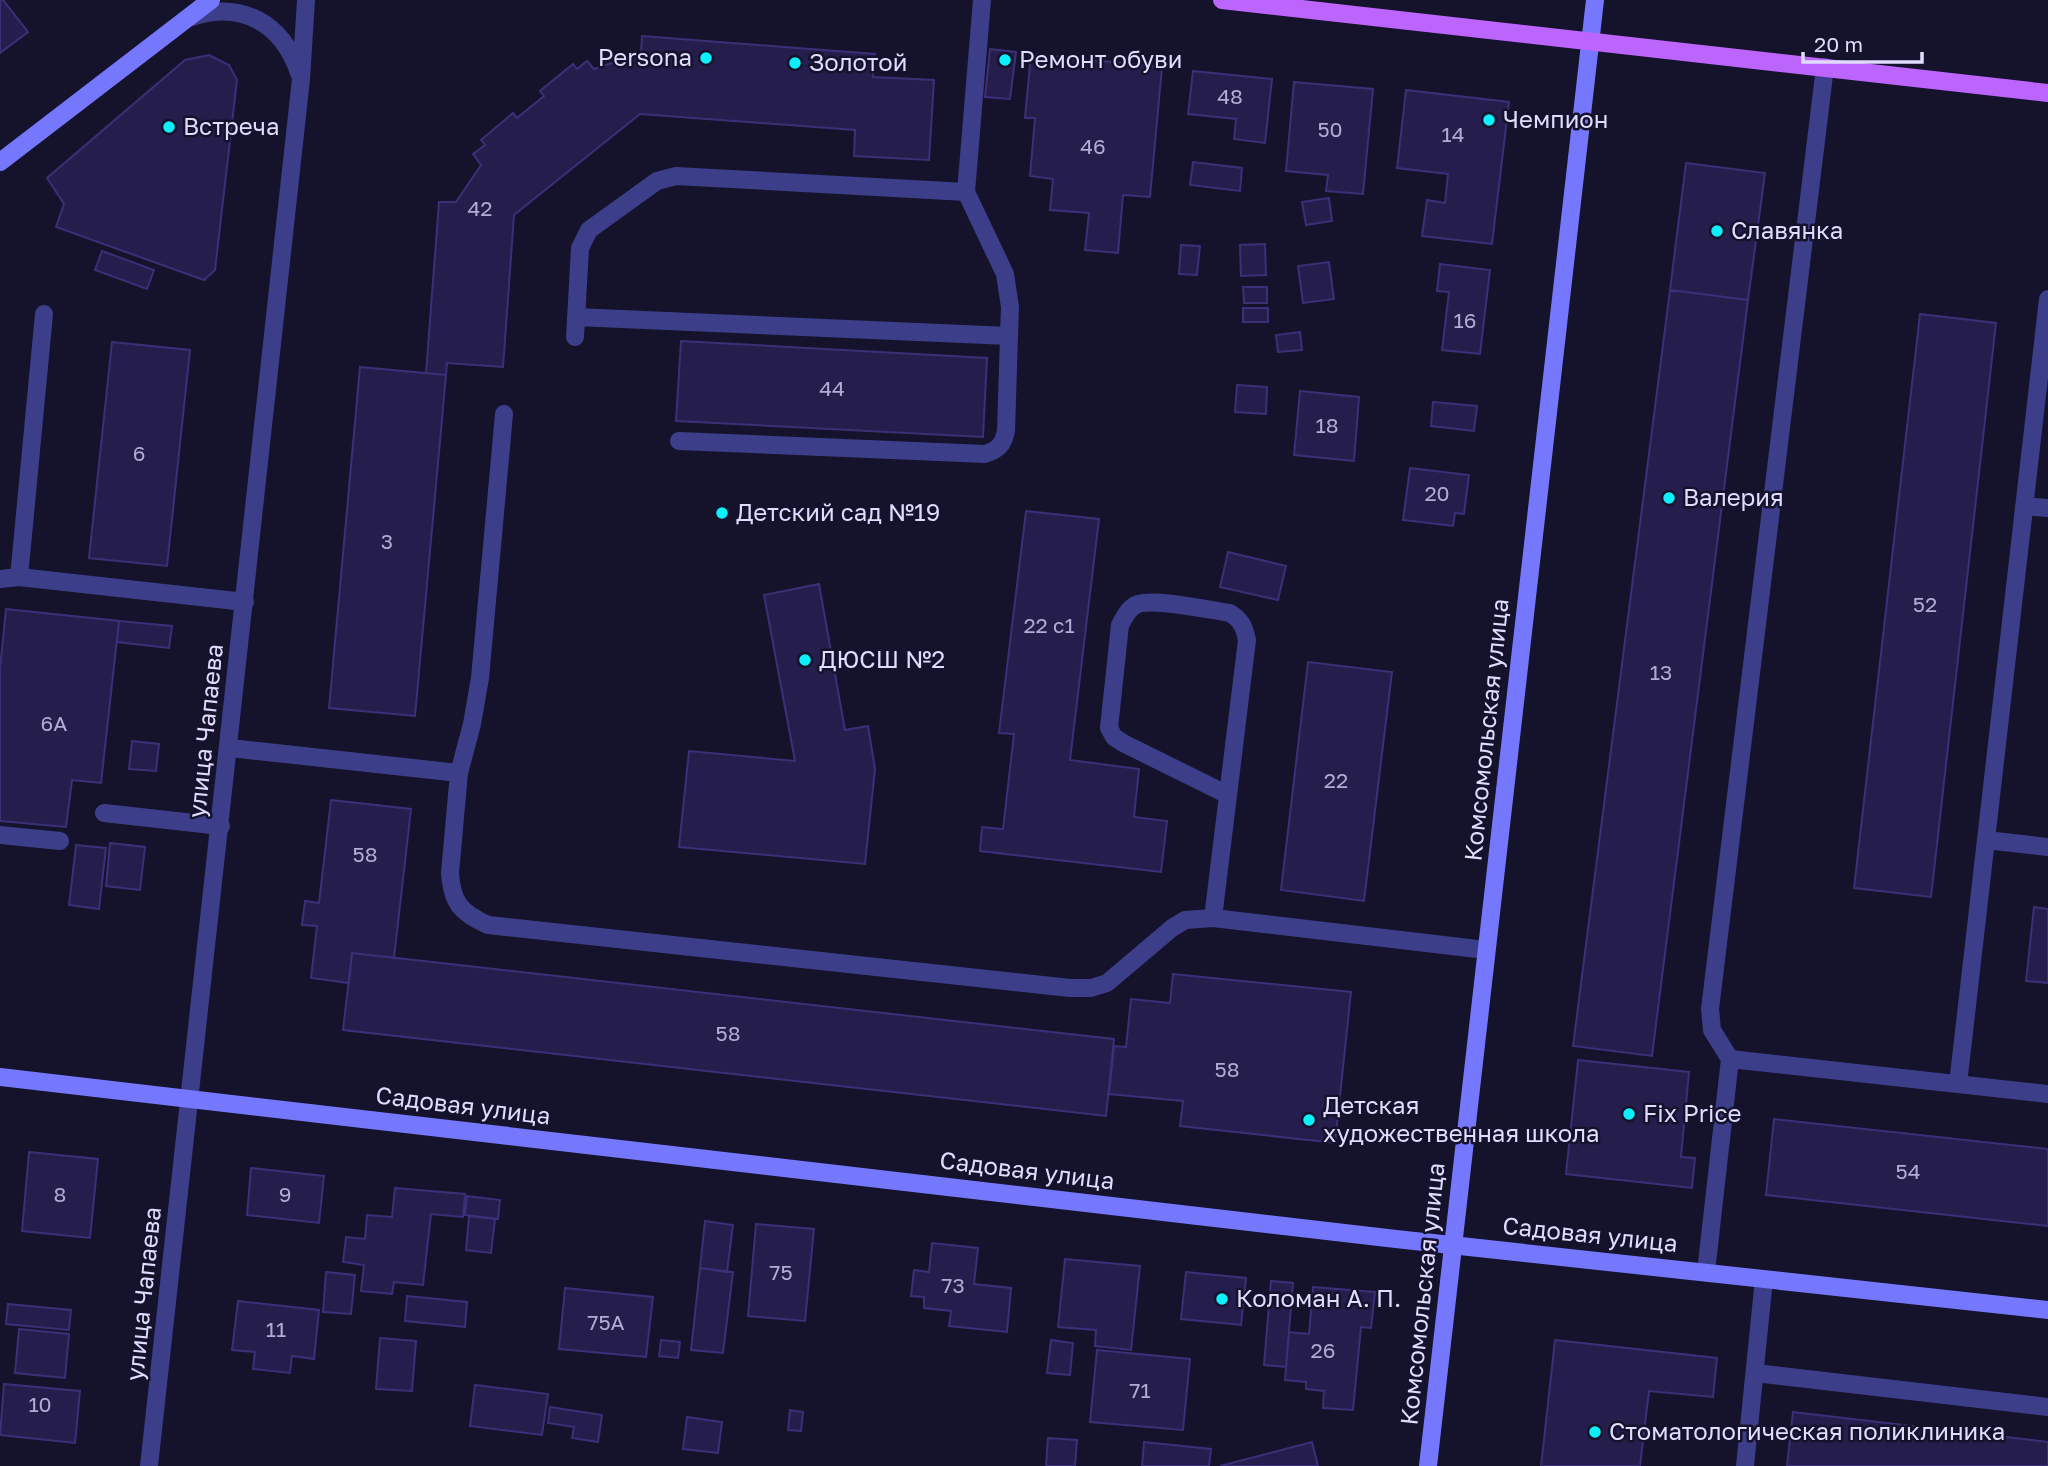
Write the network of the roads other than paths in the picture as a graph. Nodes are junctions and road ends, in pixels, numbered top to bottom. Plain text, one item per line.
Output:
1 (211, 0) edge
2 (306, 0) edge
3 (982, 0) edge
4 (1222, 0) edge
5 (1595, 0) edge
6 (185, 20) junction
7 (1590, 40) junction
8 (1825, 67) junction
9 (301, 79) junction
10 (2048, 93) edge
11 (0, 162) edge
12 (965, 192) junction
13 (2048, 299) edge
14 (44, 314) dead end
15 (576, 317) junction
16 (1010, 336) junction
17 (575, 337) dead end
18 (505, 414) dead end
19 (679, 441) dead end
20 (2024, 506) junction
21 (2048, 508) edge
22 (19, 577) junction
23 (0, 579) edge
24 (245, 602) junction
25 (230, 748) junction
26 (458, 773) junction
27 (1228, 795) junction
28 (104, 813) dead end
29 (221, 826) junction
30 (0, 835) edge
31 (1986, 840) junction
32 (60, 841) dead end
33 (2048, 847) edge
34 (1213, 918) junction
35 (1486, 950) junction
36 (1730, 1059) junction
37 (0, 1077) edge
38 (1958, 1084) junction
39 (2048, 1094) edge
40 (190, 1100) junction
41 (1453, 1244) junction
42 (1706, 1272) junction
43 (1764, 1279) junction
44 (2048, 1310) edge
45 (1755, 1373) junction
46 (2048, 1406) edge
47 (149, 1466) edge
48 (1428, 1466) edge
49 (1745, 1466) edge

1 - 6 street
2 - 9 street, улица Чапаева
3 - 12 street
4 - 7 main road
5 - 7 street, Комсомольская улица
6 - 9 street
6 - 11 street
7 - 8 main road
7 - 35 street, Комсомольская улица
8 - 10 main road
8 - 36 street
9 - 24 street, улица Чапаева
12 - 15 street
12 - 16 street
13 - 20 street
14 - 22 street
15 - 16 street
15 - 17 street
16 - 19 street
18 - 26 street
20 - 21 street
20 - 31 street
22 - 23 street
22 - 24 street
24 - 25 street, улица Чапаева
25 - 26 street
25 - 29 street, улица Чапаева
26 - 34 street
27 - 27 street
27 - 34 street
28 - 29 street
29 - 40 street, улица Чапаева
30 - 32 street
31 - 33 street
31 - 38 street
34 - 35 street
35 - 41 street, Комсомольская улица
36 - 38 street
36 - 42 street
37 - 40 street, Садовая улица
38 - 39 street
40 - 41 street, Садовая улица
40 - 47 street, улица Чапаева
41 - 42 street, Садовая улица
41 - 48 street, Комсомольская улица
42 - 43 street, Садовая улица
43 - 44 street, Садовая улица
43 - 45 street
45 - 46 street
45 - 49 street

